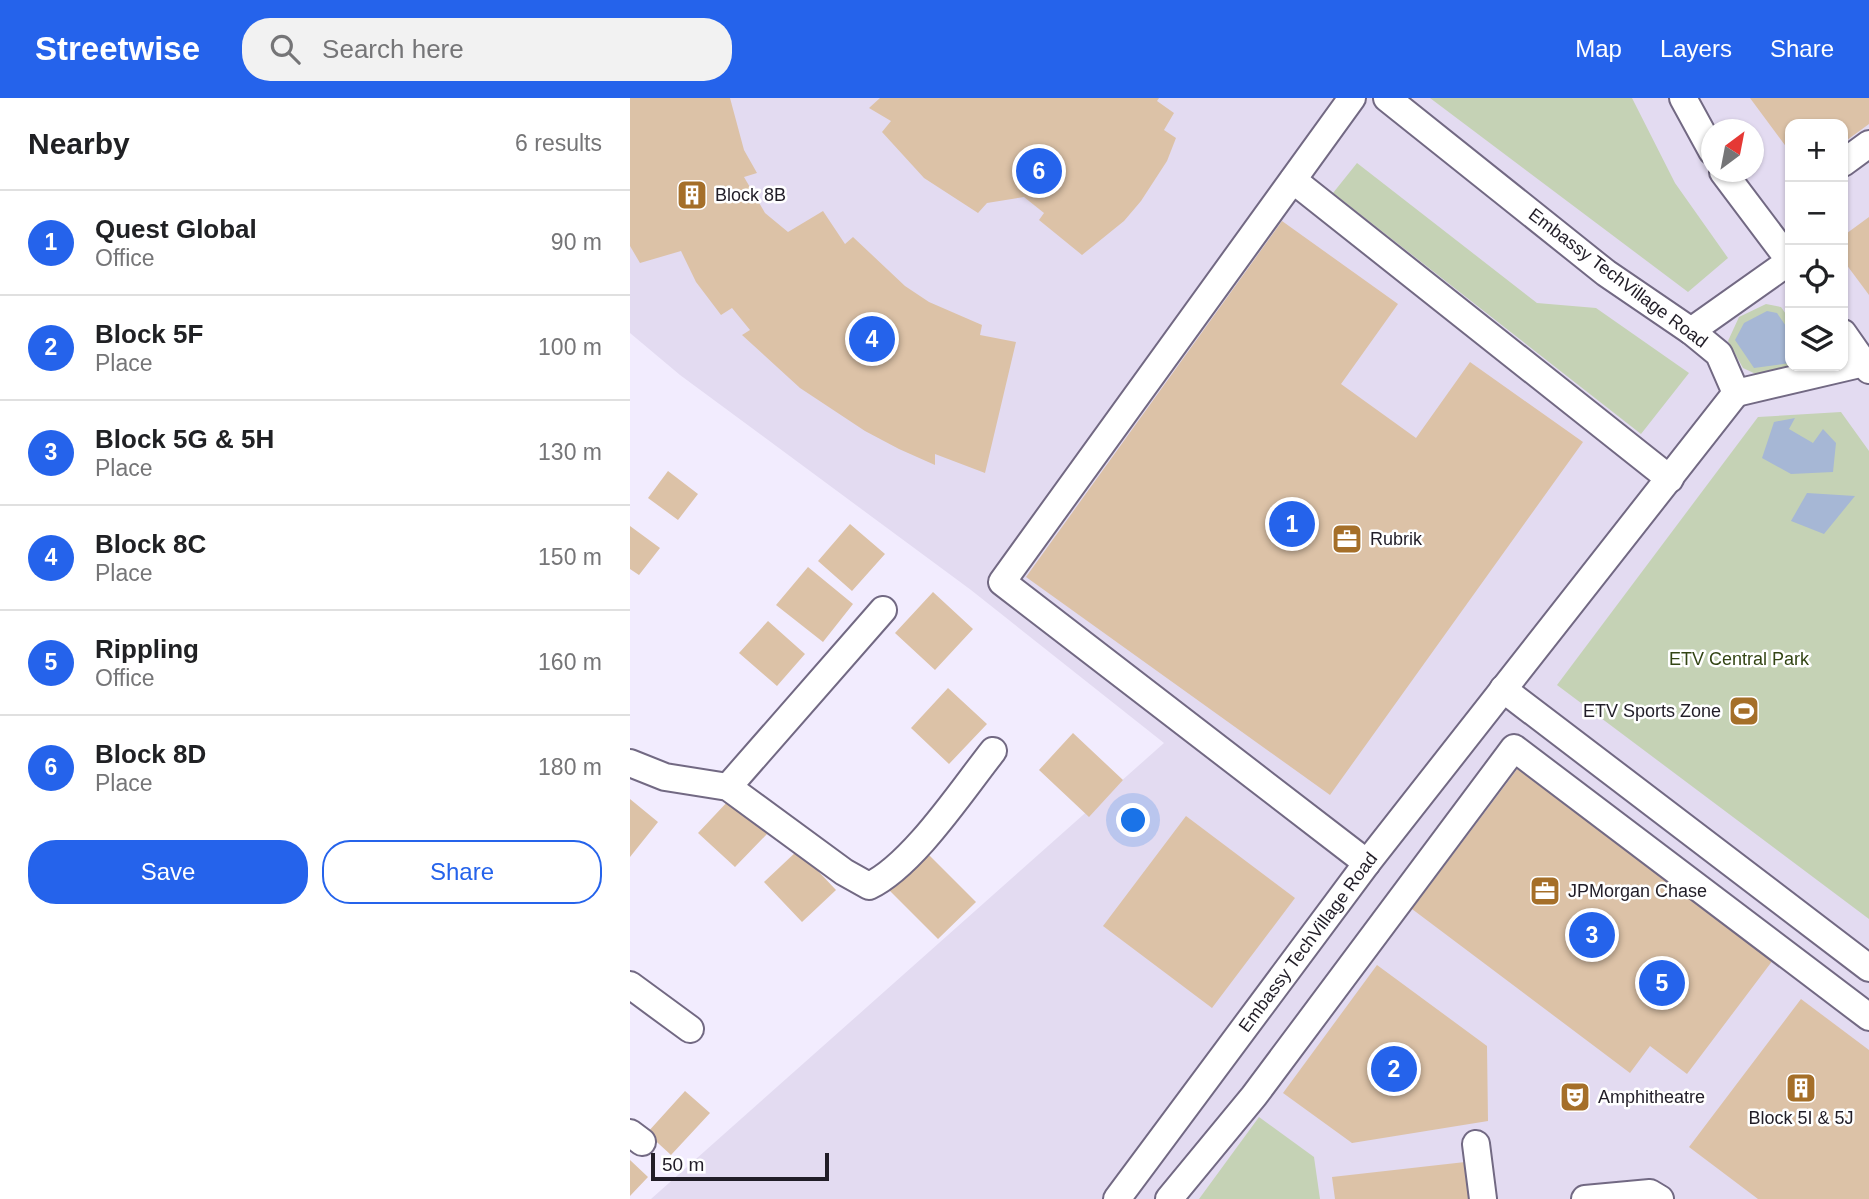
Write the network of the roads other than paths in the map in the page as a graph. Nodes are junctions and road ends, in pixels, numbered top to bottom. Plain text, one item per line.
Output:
1 (1352, 98) edge
2 (1387, 98) edge
3 (1684, 98) edge
4 (1701, 130) edge
5 (1869, 144) edge
6 (1848, 159) edge
7 (1293, 180) junction
8 (1731, 182) edge
9 (1785, 254) edge
10 (1785, 265) edge
11 (1691, 331) junction
12 (1848, 340) edge
13 (1866, 366) edge
14 (1736, 393) junction
15 (1670, 479) junction
16 (883, 610) dead end
17 (1503, 689) junction
18 (993, 751) dead end
19 (630, 763) edge
20 (728, 787) junction
21 (1367, 863) junction
22 (1869, 968) edge
23 (630, 985) edge
24 (1869, 1017) edge
25 (690, 1029) dead end
26 (1476, 1144) dead end
27 (1117, 1199) edge
28 (1169, 1199) edge
29 (1483, 1199) edge
30 (1585, 1199) edge
31 (1660, 1199) edge

1 - 7 street
2 - 11 street, Embassy TechVillage Road
3 - 4 street
5 - 6 street
7 - 15 street
7 - 21 street
8 - 9 street
10 - 11 street
11 - 14 street, Embassy TechVillage Road
12 - 13 street
13 - 14 street
14 - 15 street, Embassy TechVillage Road
15 - 17 street, Embassy TechVillage Road
16 - 20 street
17 - 21 street, Embassy TechVillage Road
17 - 22 street
18 - 20 street
19 - 20 street
21 - 27 street, Embassy TechVillage Road
23 - 25 street
24 - 28 street
26 - 29 street
30 - 31 street

